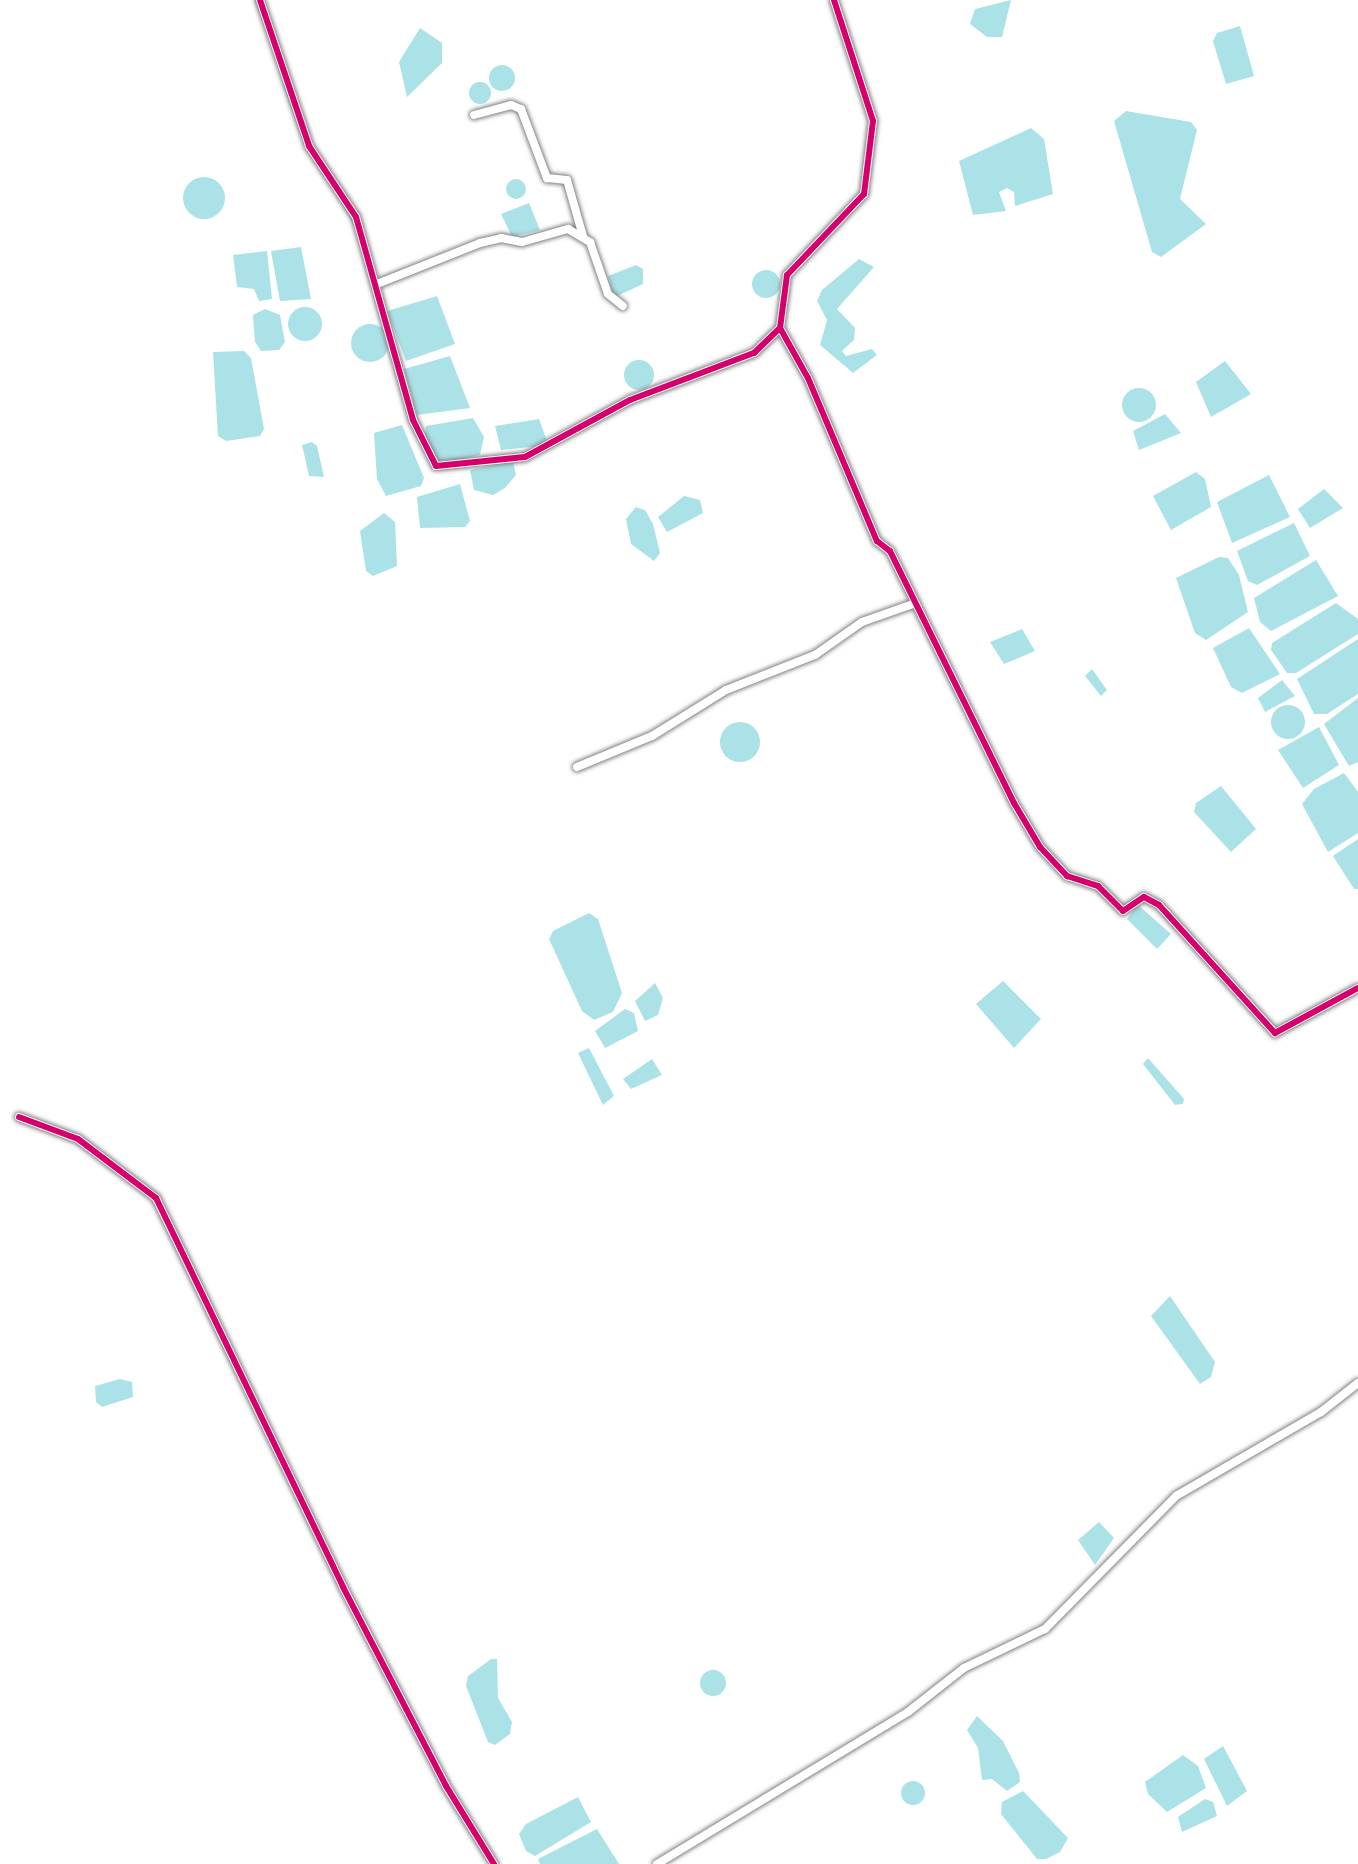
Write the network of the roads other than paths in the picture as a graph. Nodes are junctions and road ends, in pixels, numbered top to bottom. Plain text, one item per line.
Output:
1 (260, 0) edge
2 (834, 0) edge
3 (474, 115) dead end
4 (583, 236) junction
5 (377, 284) junction
6 (623, 306) dead end
7 (780, 328) junction
8 (916, 603) junction
9 (577, 767) dead end
10 (1358, 988) edge
11 (20, 1117) dead end
12 (1358, 1383) edge
13 (494, 1864) edge
14 (657, 1864) edge

1 - 5 street
2 - 7 street
3 - 4 street
4 - 5 street
4 - 6 street
5 - 7 street
7 - 8 street
8 - 9 street
8 - 10 street
11 - 13 street
12 - 14 street

